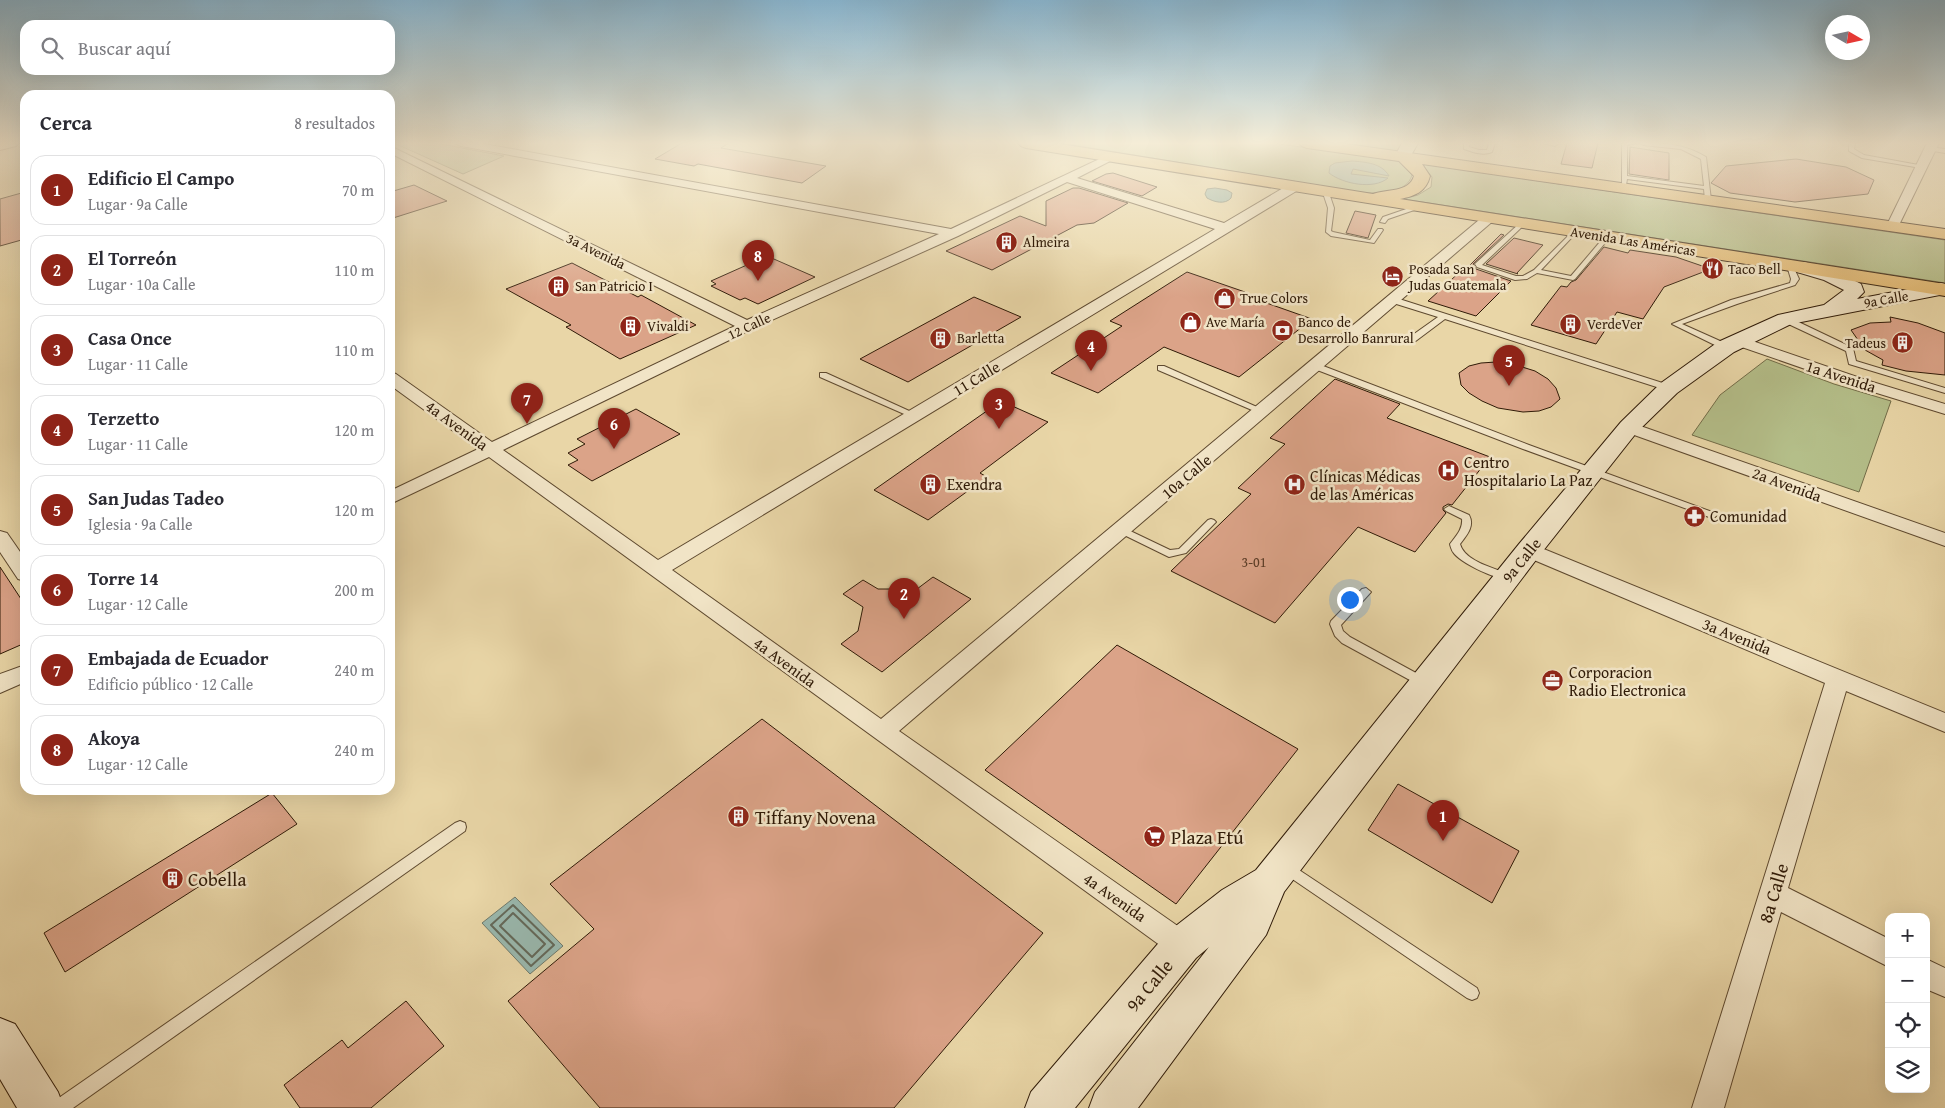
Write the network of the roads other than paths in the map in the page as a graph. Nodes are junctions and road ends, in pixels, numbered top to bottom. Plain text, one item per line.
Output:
1 (484, 195) edge
2 (747, 195) edge
3 (1031, 195) edge
4 (1119, 195) edge
5 (1281, 195) edge
6 (1326, 195) edge
7 (1340, 195) edge
8 (1398, 195) edge
9 (1711, 195) edge
10 (1907, 195) edge
11 (1351, 196) junction
12 (1418, 207) junction
13 (1489, 218) junction
14 (1383, 222) dead end
15 (1522, 224) junction
16 (1892, 227) junction
17 (1226, 228) junction
18 (1380, 230) dead end
19 (953, 232) junction
20 (1574, 232) junction
21 (1945, 234) edge
22 (1606, 237) junction
23 (1797, 267) junction
24 (1536, 271) junction
25 (1943, 290) edge
26 (1393, 300) junction
27 (1832, 309) junction
28 (1444, 316) junction
29 (1785, 319) junction
30 (747, 326) junction
31 (1410, 341) dead end
32 (1732, 344) junction
33 (1315, 366) junction
34 (1162, 368) dead end
35 (823, 375) dead end
36 (395, 381) edge
37 (1669, 388) junction
38 (1945, 391) edge
39 (1945, 408) edge
40 (1262, 411) junction
41 (914, 415) junction
42 (1630, 427) junction
43 (490, 450) junction
44 (1592, 472) junction
45 (395, 496) edge
46 (1449, 509) dead end
47 (1712, 515) dead end
48 (1212, 522) dead end
49 (1121, 530) junction
50 (0, 537) edge
51 (1945, 540) edge
52 (1529, 550) junction
53 (20, 567) edge
54 (657, 570) junction
55 (1507, 577) junction
56 (1366, 592) dead end
57 (20, 676) edge
58 (1838, 678) junction
59 (1424, 683) junction
60 (0, 684) edge
61 (1945, 723) edge
62 (882, 732) junction
63 (460, 827) dead end
64 (1275, 873) junction
65 (1773, 894) junction
66 (1182, 945) junction
67 (1885, 952) edge
68 (1930, 975) edge
69 (1945, 983) edge
70 (1472, 993) dead end
71 (1186, 1011) junction
72 (0, 1039) edge
73 (42, 1108) edge
74 (59, 1108) edge
75 (1048, 1108) edge
76 (1111, 1108) edge
77 (1708, 1108) edge

1 - 30 street, 3a Avenida
2 - 19 street
3 - 19 street, 12 Calle
4 - 17 street
5 - 17 street, 11 Calle
6 - 18 lane
7 - 11 main road, Avenida Las Américas
8 - 11 main road
9 - 16 main road
10 - 16 street
11 - 12 main road, Avenida Las Américas
12 - 13 main road, Avenida Las Américas
12 - 14 lane
13 - 15 main road, Avenida Las Américas
13 - 26 street, 10a Calle
15 - 20 main road, Avenida Las Américas
15 - 24 lane
16 - 21 main road
17 - 41 street, 11 Calle
19 - 30 street, 12 Calle
20 - 22 main road, Avenida Las Américas
20 - 24 lane
22 - 23 main road, Avenida Las Américas
22 - 24 lane
23 - 25 main road, Avenida Las Américas
23 - 27 street, 9a Calle
23 - 32 lane
25 - 27 street, 9a Calle
26 - 28 lane
26 - 33 street, 10a Calle
27 - 29 street, 9a Calle
28 - 31 lane
28 - 37 lane
29 - 32 street, 9a Calle
29 - 38 lane
30 - 43 street, 12 Calle
32 - 37 street, 9a Calle
32 - 39 street, 1a Avenida
33 - 40 street, 10a Calle
33 - 44 lane
34 - 40 lane
35 - 41 lane
36 - 43 street, 4a Avenida
37 - 42 street, 9a Calle
40 - 49 street, 10a Calle
41 - 54 street, 11 Calle
42 - 44 street, 9a Calle
42 - 51 street, 2a Avenida
43 - 45 street, 12 Calle
43 - 54 street, 4a Avenida
44 - 47 lane
44 - 52 street, 9a Calle
46 - 55 lane
48 - 49 lane
49 - 62 street, 10a Calle
50 - 53 street
52 - 55 street, 9a Calle
52 - 58 street, 3a Avenida
54 - 62 street, 4a Avenida
55 - 59 street, 9a Calle
56 - 59 lane
57 - 60 street
58 - 61 street, 3a Avenida
58 - 65 street, 8a Calle
59 - 64 street, 9a Calle
62 - 66 street, 4a Avenida
63 - 74 lane
64 - 66 street, 9a Calle
64 - 70 lane
64 - 71 street, 9a Calle
65 - 67 street
65 - 77 street, 8a Calle
66 - 71 street
66 - 75 street, 9a Calle
68 - 69 street
71 - 76 street, 9a Calle
72 - 73 street

